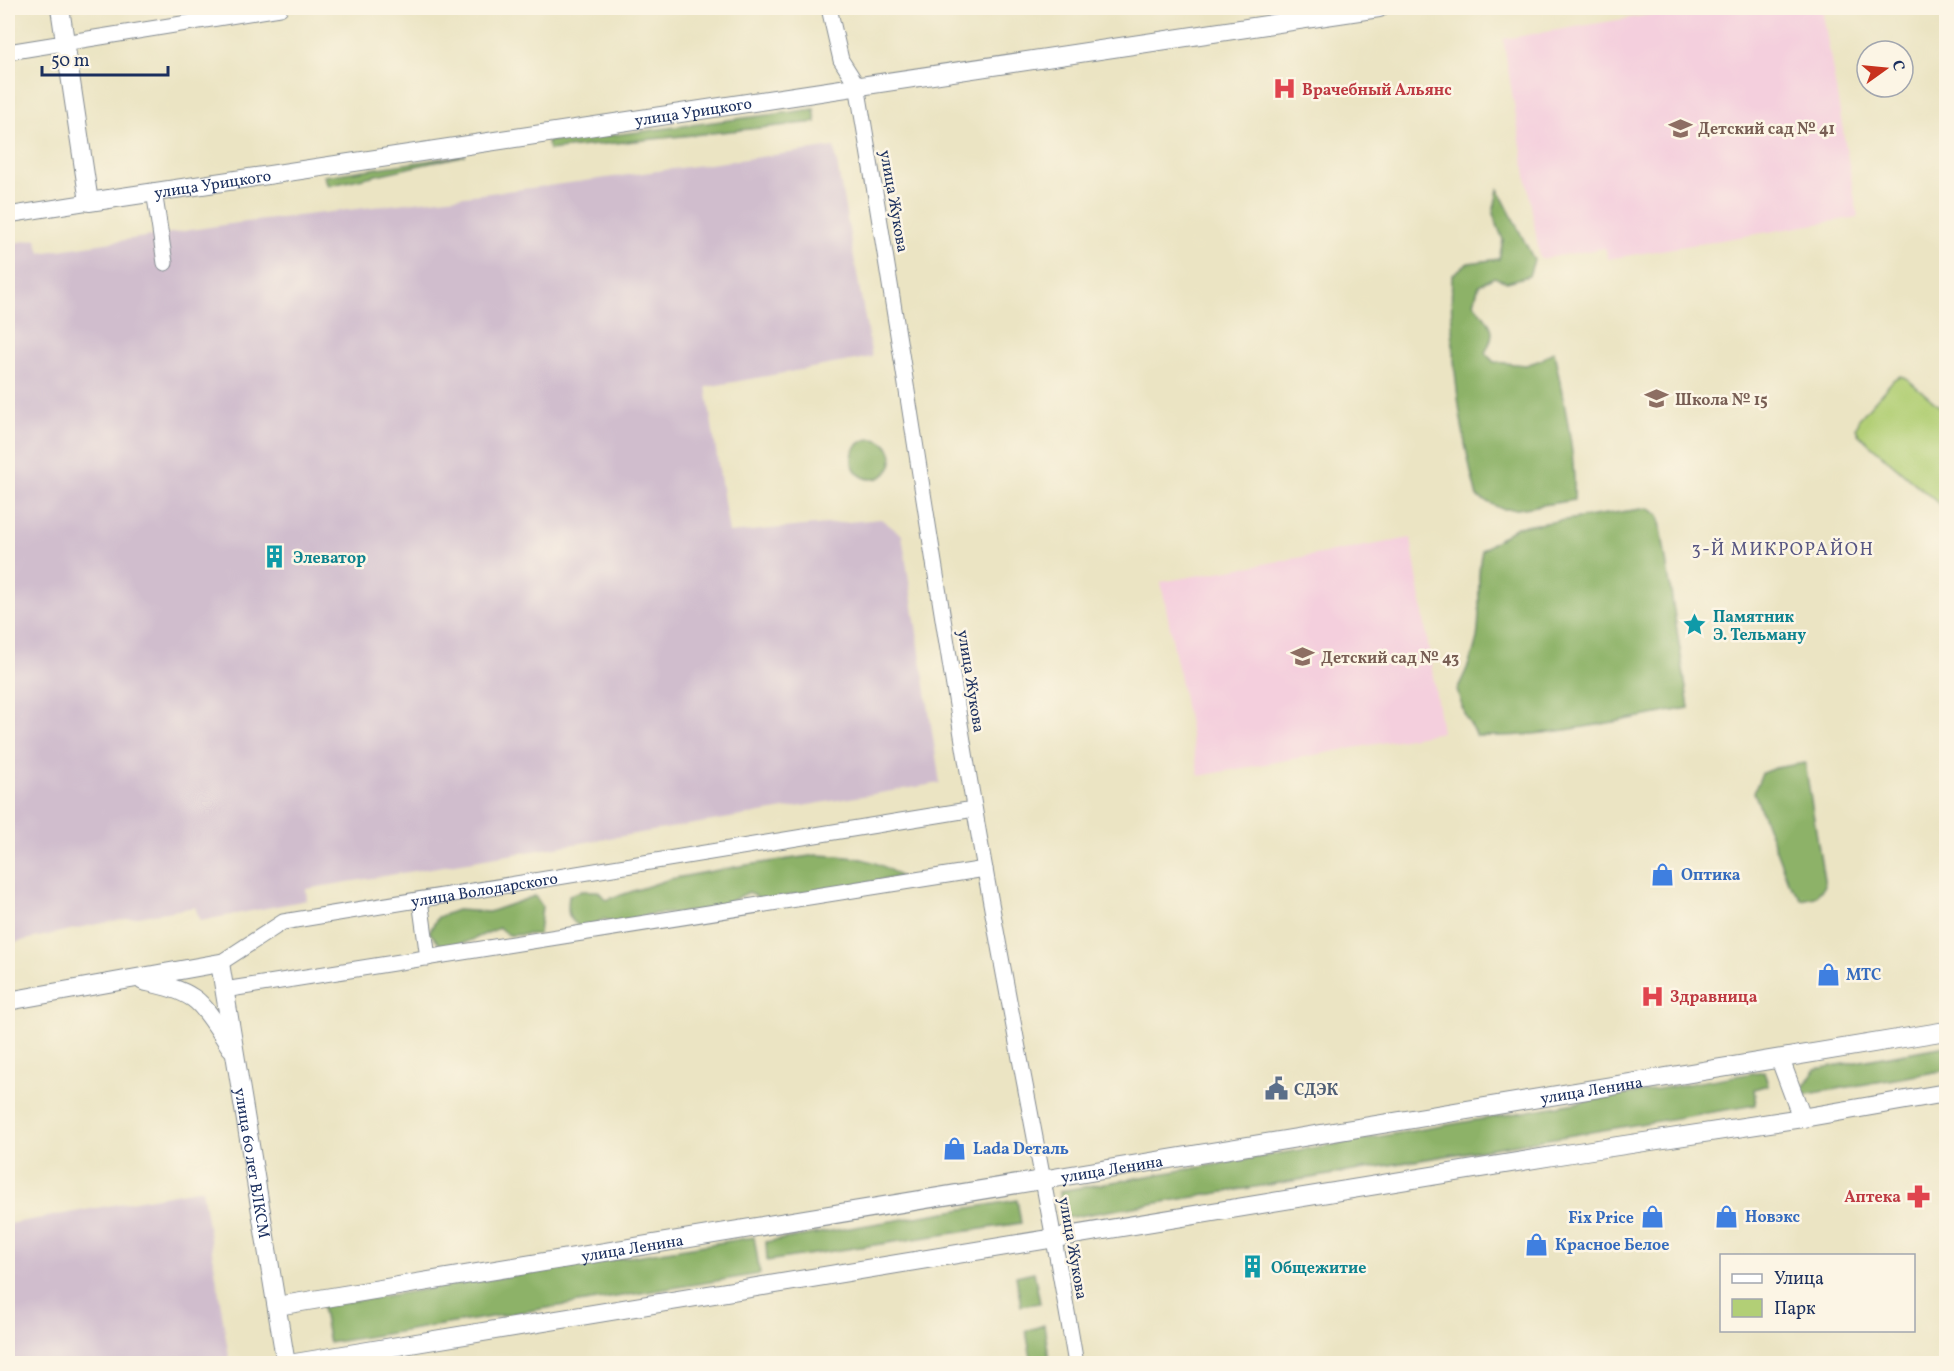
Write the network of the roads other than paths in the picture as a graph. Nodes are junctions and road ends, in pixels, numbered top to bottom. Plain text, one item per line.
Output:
1 (60, 8) edge
2 (280, 8) edge
3 (830, 8) edge
4 (1379, 8) edge
5 (66, 44) junction
6 (8, 52) edge
7 (857, 85) junction
8 (154, 191) junction
9 (89, 202) junction
10 (8, 215) edge
11 (165, 263) dead end
12 (974, 809) junction
13 (985, 869) junction
14 (420, 900) junction
15 (429, 958) junction
16 (220, 963) junction
17 (132, 979) junction
18 (224, 990) junction
19 (8, 1001) edge
20 (1947, 1031) edge
21 (235, 1054) junction
22 (1780, 1059) junction
23 (1947, 1093) edge
24 (1802, 1118) junction
25 (1044, 1181) junction
26 (1054, 1237) junction
27 (277, 1306) junction
28 (288, 1364) edge
29 (1076, 1364) edge

1 - 5 street
2 - 5 street
3 - 7 street, улица Жукова
4 - 7 street, улица Урицкого
5 - 6 street
5 - 9 street
7 - 8 street, улица Урицкого
7 - 12 street, улица Жукова
8 - 9 street, улица Урицкого
8 - 11 street
9 - 10 street, улица Урицкого
12 - 13 street, улица Жукова
12 - 14 street, улица Володарского
13 - 15 street
13 - 25 street, улица Жукова
14 - 15 street
14 - 16 street, улица Володарского
15 - 18 street
16 - 17 street, улица Володарского
16 - 18 street, улица 60 лет ВЛКСМ
17 - 19 street, улица Володарского
17 - 21 street
18 - 21 street, улица 60 лет ВЛКСМ
20 - 22 street, улица Ленина
21 - 27 street, улица 60 лет ВЛКСМ
22 - 24 street
22 - 25 street, улица Ленина
23 - 24 street
24 - 26 street
25 - 26 street, улица Жукова
25 - 27 street, улица Ленина
26 - 28 street
26 - 29 street, улица Жукова
27 - 28 street, улица 60 лет ВЛКСМ

